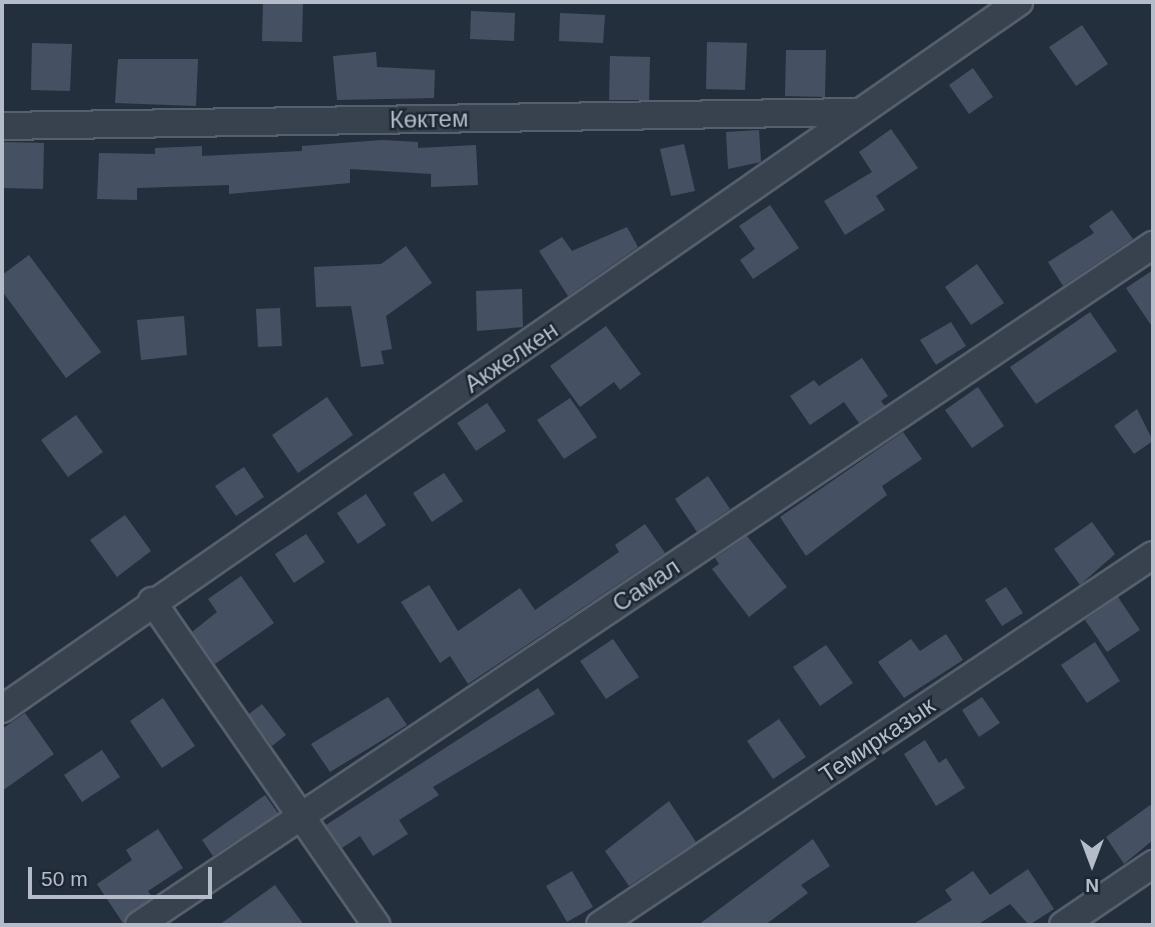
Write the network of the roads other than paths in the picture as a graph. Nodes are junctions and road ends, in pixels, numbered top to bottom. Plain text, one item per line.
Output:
1 (1019, 2) edge
2 (857, 111) junction
3 (2, 126) edge
4 (1153, 245) edge
5 (1153, 555) edge
6 (152, 601) junction
7 (2, 709) edge
8 (298, 819) junction
9 (1153, 864) edge
10 (139, 925) edge
11 (376, 925) edge
12 (600, 925) edge
13 (1063, 925) edge

1 - 2 street, Акжелкен
2 - 3 street, Көктем
2 - 6 street, Акжелкен
4 - 8 street, Самал
5 - 12 street, Темирказык
6 - 7 street, Акжелкен
6 - 8 street
8 - 10 street, Самал
8 - 11 street
9 - 13 street

